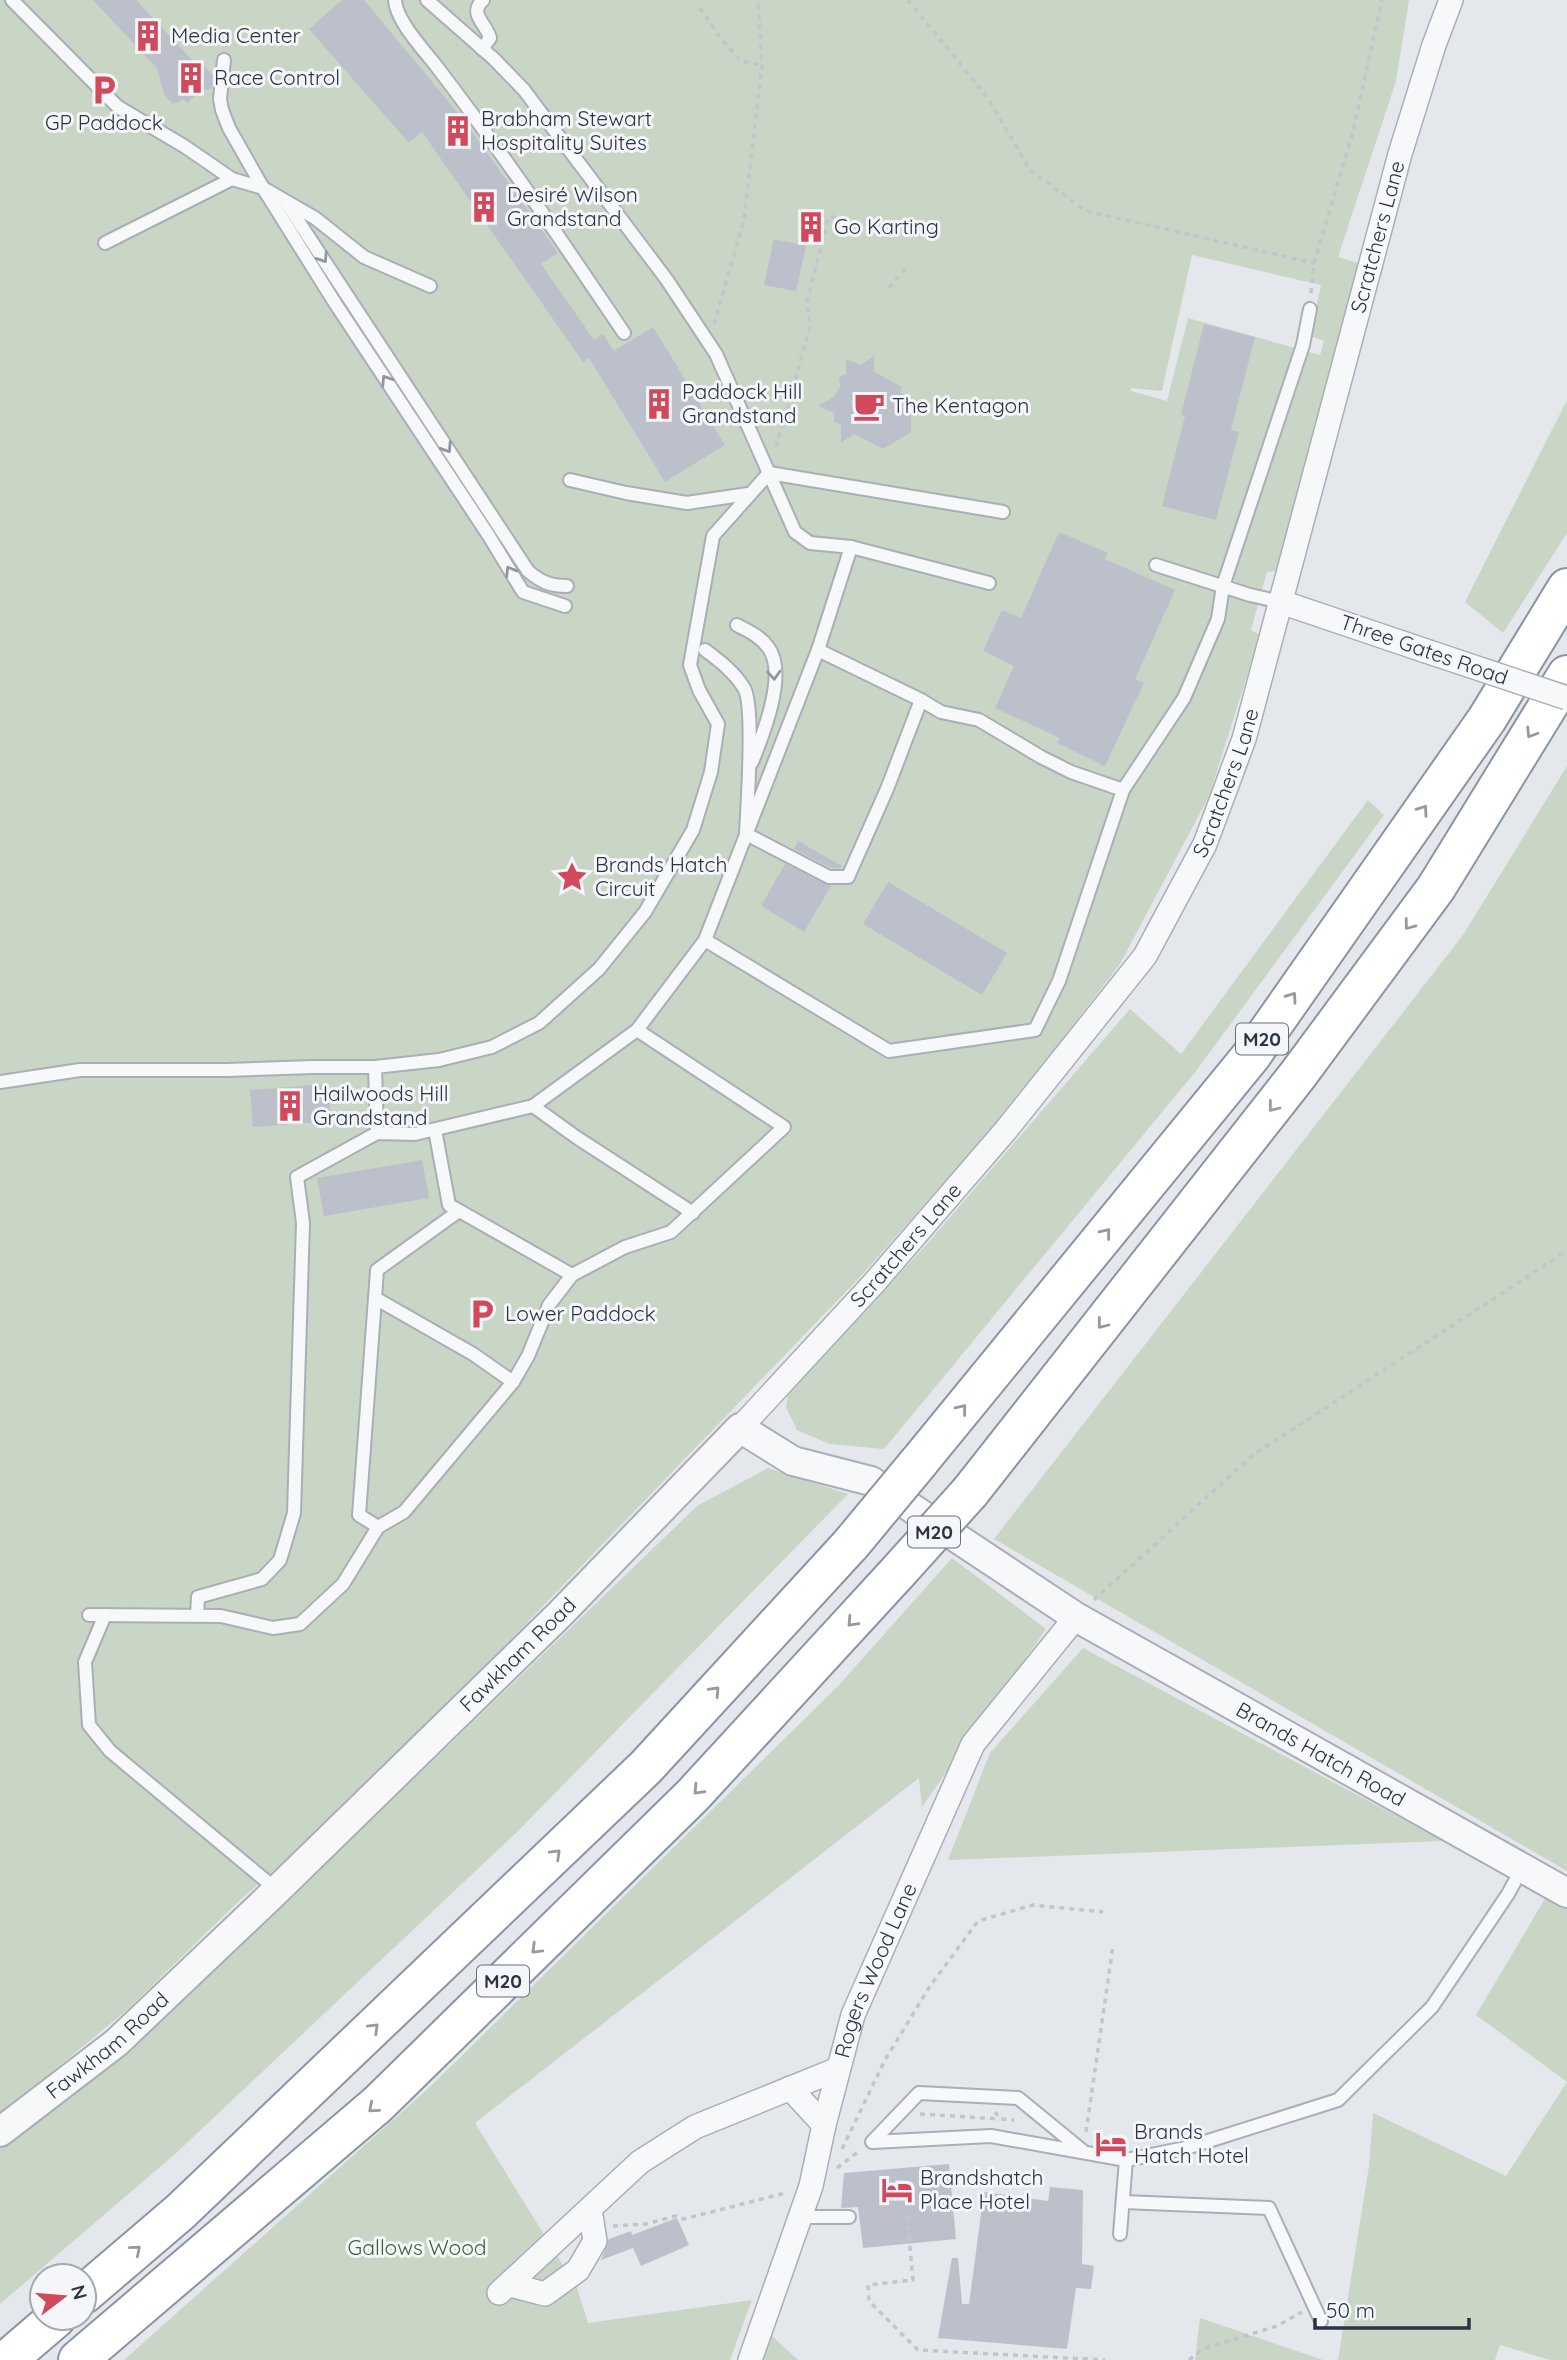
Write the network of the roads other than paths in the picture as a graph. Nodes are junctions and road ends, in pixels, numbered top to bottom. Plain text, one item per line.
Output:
1 (12, 0) edge
2 (395, 0) edge
3 (427, 0) edge
4 (483, 0) edge
5 (1451, 0) edge
6 (482, 49) junction
7 (224, 60) dead end
8 (232, 179) junction
9 (263, 188) junction
10 (285, 201) junction
11 (105, 243) dead end
12 (430, 286) dead end
13 (1310, 309) road end
14 (624, 333) dead end
15 (769, 472) junction
16 (570, 480) dead end
17 (748, 494) junction
18 (1003, 512) dead end
19 (850, 547) junction
20 (1156, 565) dead end
21 (989, 583) dead end
22 (567, 586) dead end
23 (1223, 586) junction
24 (1567, 587) edge
25 (1281, 602) junction
26 (565, 606) dead end
27 (737, 625) dead end
28 (705, 650) dead end
29 (818, 650) junction
30 (1567, 675) edge
31 (1567, 698) edge
32 (921, 700) junction
33 (748, 772) junction
34 (1123, 790) junction
35 (746, 834) junction
36 (705, 940) junction
37 (637, 1030) junction
38 (374, 1067) junction
39 (0, 1082) edge
40 (533, 1106) junction
41 (435, 1130) junction
42 (377, 1133) junction
43 (459, 1211) junction
44 (693, 1213) junction
45 (572, 1275) junction
46 (375, 1298) junction
47 (513, 1382) junction
48 (740, 1428) junction
49 (377, 1527) junction
50 (89, 1615) dead end
51 (105, 1615) junction
52 (197, 1615) junction
53 (1076, 1617) junction
54 (1522, 1868) junction
55 (277, 1890) junction
56 (1567, 1893) edge
57 (838, 2068) junction
58 (790, 2088) junction
59 (824, 2126) junction
60 (0, 2132) edge
61 (1084, 2152) junction
62 (1126, 2160) junction
63 (1123, 2202) junction
64 (800, 2217) junction
65 (849, 2217) dead end
66 (591, 2218) junction
67 (1120, 2234) dead end
68 (98, 2282) edge
69 (1321, 2321) dead end
70 (40, 2332) edge
71 (7, 2360) edge
72 (78, 2360) edge
73 (750, 2360) edge

1 - 8 lane
2 - 14 lane
3 - 6 lane
4 - 6 lane
5 - 25 street, Scratchers Lane
6 - 15 lane
7 - 9 lane
8 - 9 lane
8 - 11 lane
9 - 10 lane
26 -> 9 lane
10 - 12 lane
10 -> 22 lane
13 - 23 lane
15 - 17 lane
15 - 18 lane
15 - 19 lane
16 - 17 lane
17 - 38 lane
19 - 21 lane
19 - 29 lane
20 - 23 lane
23 - 25 lane
23 - 34 lane
68 -> 24 highway, M20, bridge
25 - 31 street, Three Gates Road, bridge
25 - 48 street, Scratchers Lane
27 -> 33 lane
28 - 33 lane
29 - 32 lane
29 - 35 lane
30 -> 72 highway, M20, bridge
32 - 34 lane
32 - 35 lane
33 - 35 lane
34 - 36 lane
35 - 36 lane
36 - 37 lane
37 - 40 lane
37 - 44 lane
38 - 39 lane
38 - 42 lane
40 - 41 lane
40 - 44 lane
41 - 42 lane
41 - 43 lane
42 - 52 lane
43 - 45 lane
43 - 46 lane
44 - 45 lane
45 - 47 lane
46 - 47 lane
46 - 49 lane
47 - 49 lane
48 - 53 street
48 - 55 street, Fawkham Road
49 - 52 lane
50 - 51 lane
51 - 52 lane
51 - 55 lane
53 - 54 street, Brands Hatch Road
53 - 57 street, Rogers Wood Lane
54 - 56 street, Brands Hatch Road
54 - 62 lane
55 - 60 street, Fawkham Road
57 - 58 street
57 - 59 street, Rogers Wood Lane
58 - 59 street
58 - 66 street
59 - 64 street, Rogers Wood Lane
61 - 61 lane
61 - 62 lane
62 - 63 lane
63 - 67 lane
63 - 69 lane
64 - 65 lane
64 - 73 street, Rogers Wood Lane
66 - 66 street
70 - 71 highway

